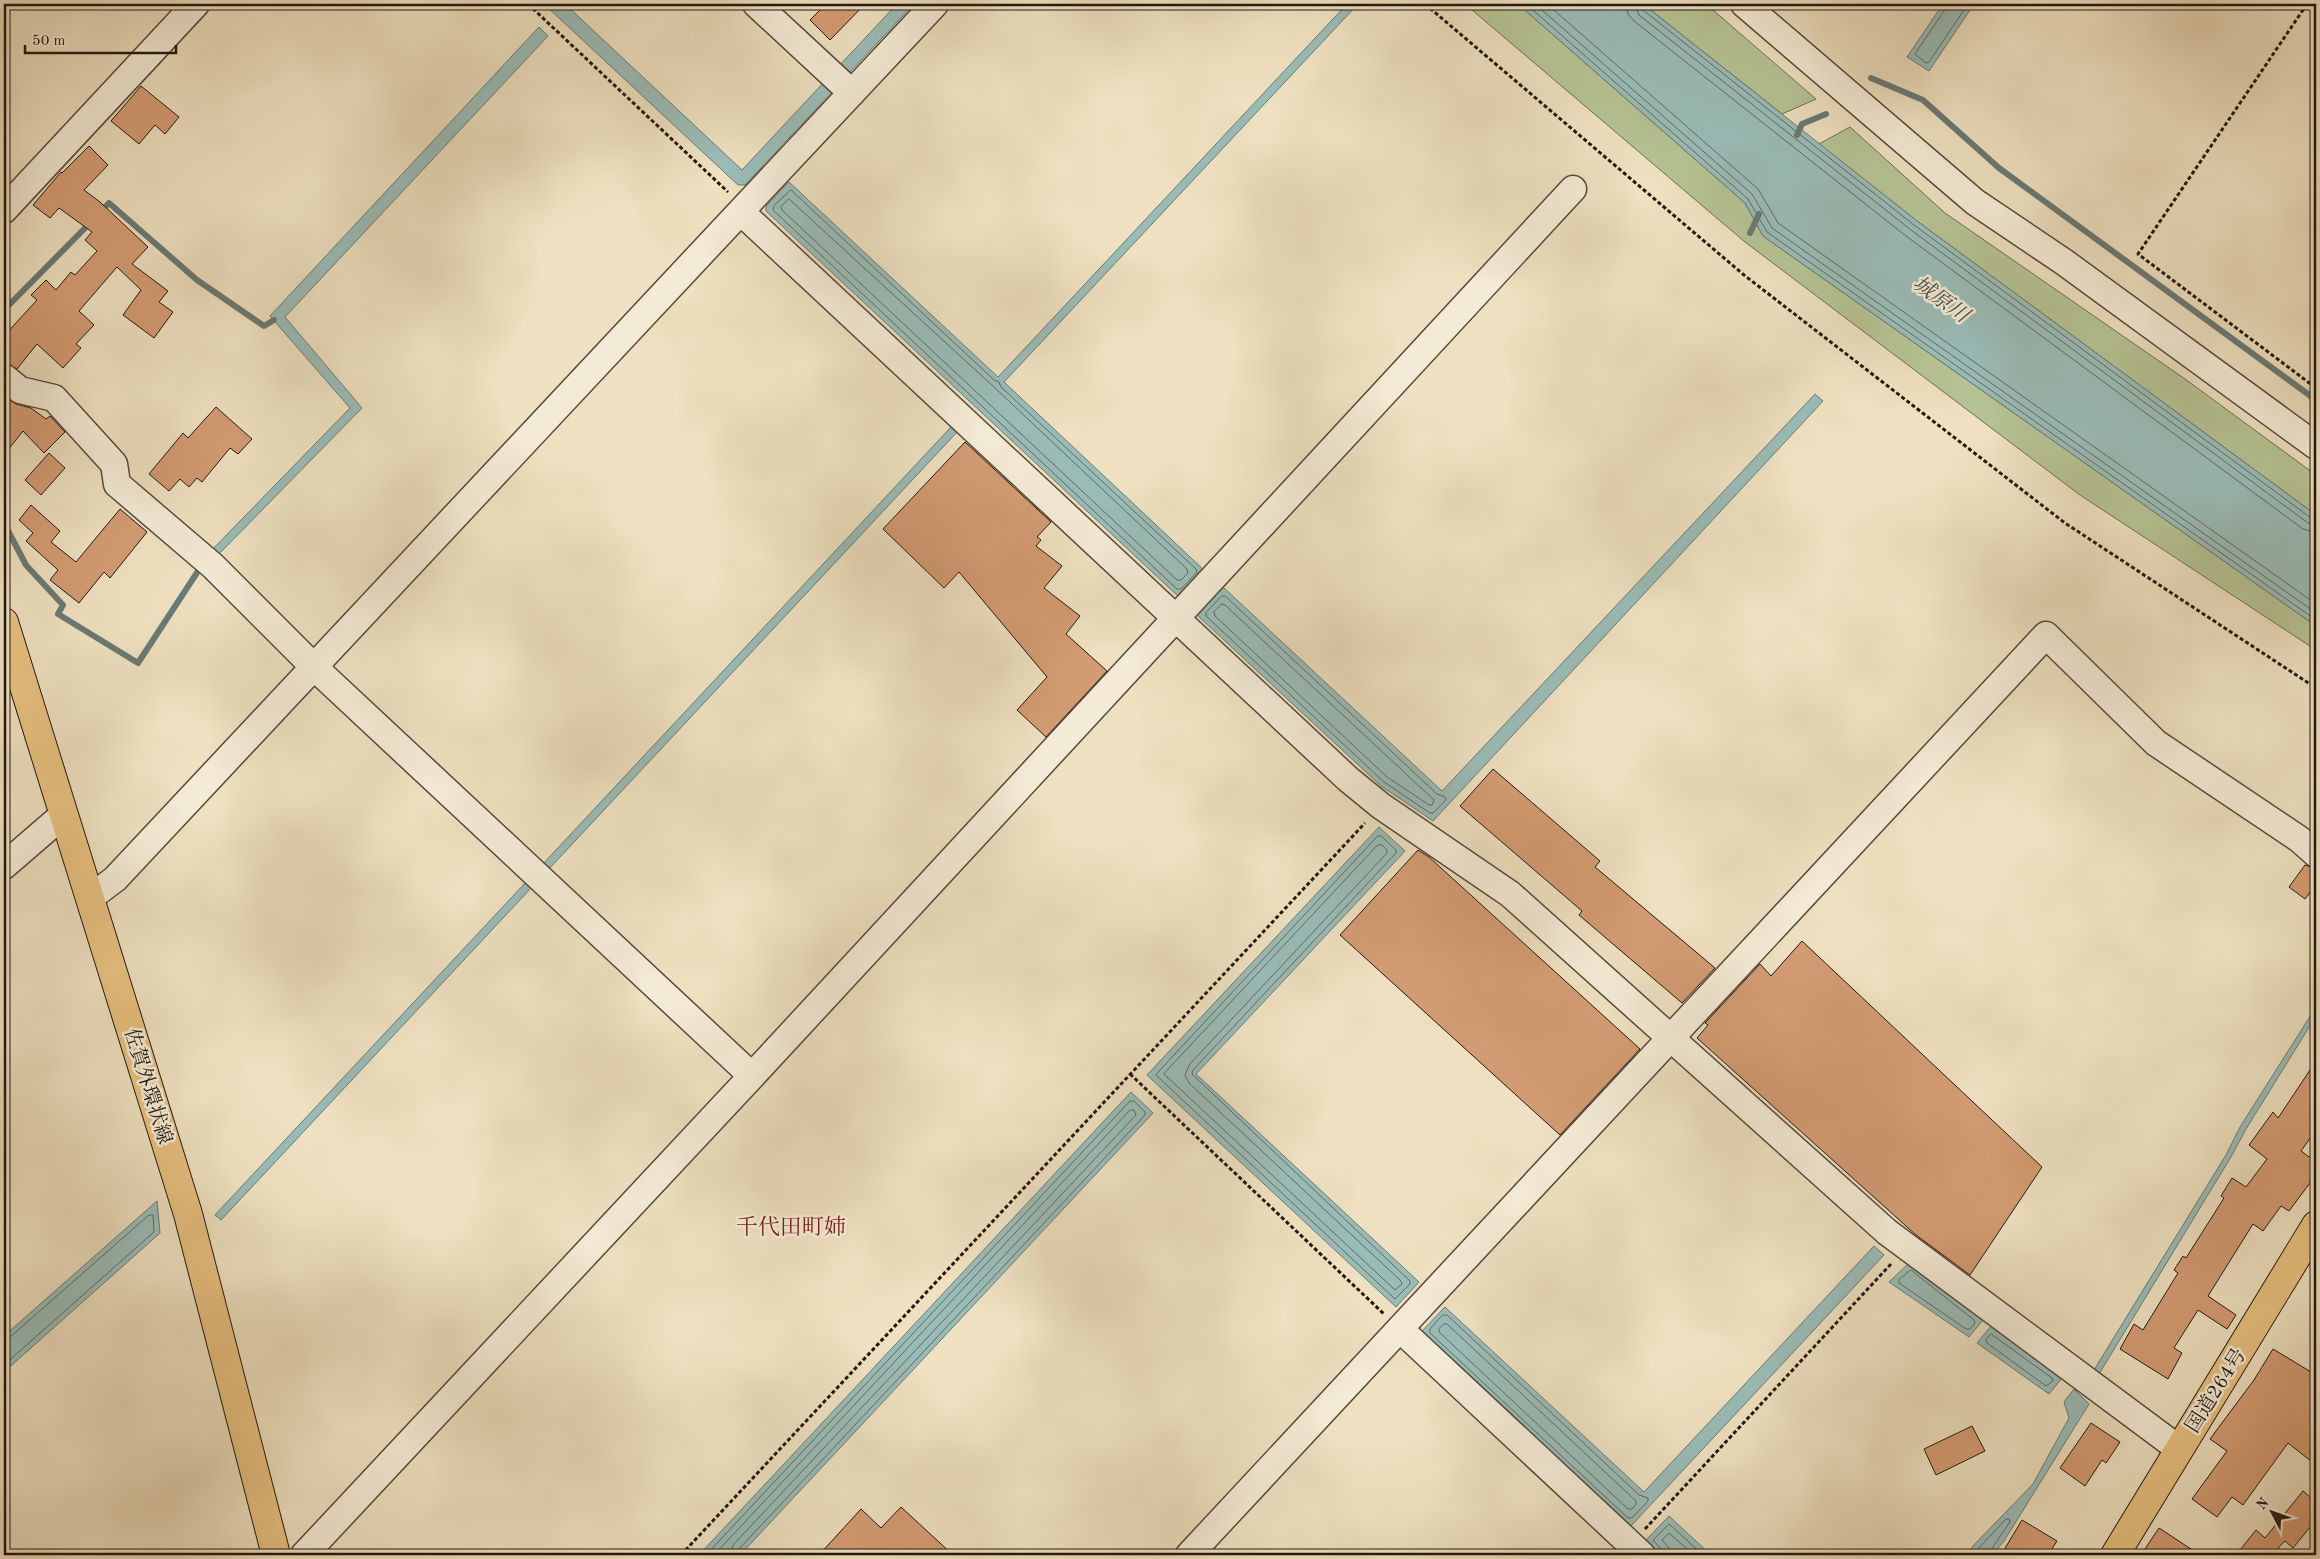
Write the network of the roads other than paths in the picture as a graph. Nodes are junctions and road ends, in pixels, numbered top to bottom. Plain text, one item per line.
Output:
1 (196, 4) edge
2 (756, 4) edge
3 (935, 4) edge
4 (1751, 8) edge
5 (852, 93) junction
6 (1573, 189) dead end
7 (4, 210) edge
8 (741, 212) junction
9 (4, 377) edge
10 (2316, 446) edge
11 (1177, 618) junction
12 (4, 622) edge
13 (314, 667) junction
14 (63, 815) junction
15 (2316, 854) edge
16 (4, 866) edge
17 (91, 897) junction
18 (1671, 1037) junction
19 (752, 1076) junction
20 (2316, 1226) edge
21 (1400, 1329) junction
22 (2179, 1449) junction
23 (1636, 1550) edge
24 (276, 1555) edge
25 (304, 1555) edge
26 (1189, 1555) edge
27 (2115, 1555) edge

1 - 7 street
2 - 5 street
3 - 5 street
4 - 10 street
5 - 8 street
6 - 11 street
8 - 11 street
8 - 13 street
9 - 13 street
11 - 18 street
11 - 19 street
12 - 14 main road, 佐賀外環状線
13 - 17 street
13 - 19 street
14 - 16 street
14 - 17 main road, 佐賀外環状線
15 - 18 street
17 - 24 main road, 佐賀外環状線
18 - 21 street
18 - 22 street
19 - 25 street
20 - 22 main road, 国道264号
21 - 23 street
21 - 26 street
22 - 27 main road, 国道264号

